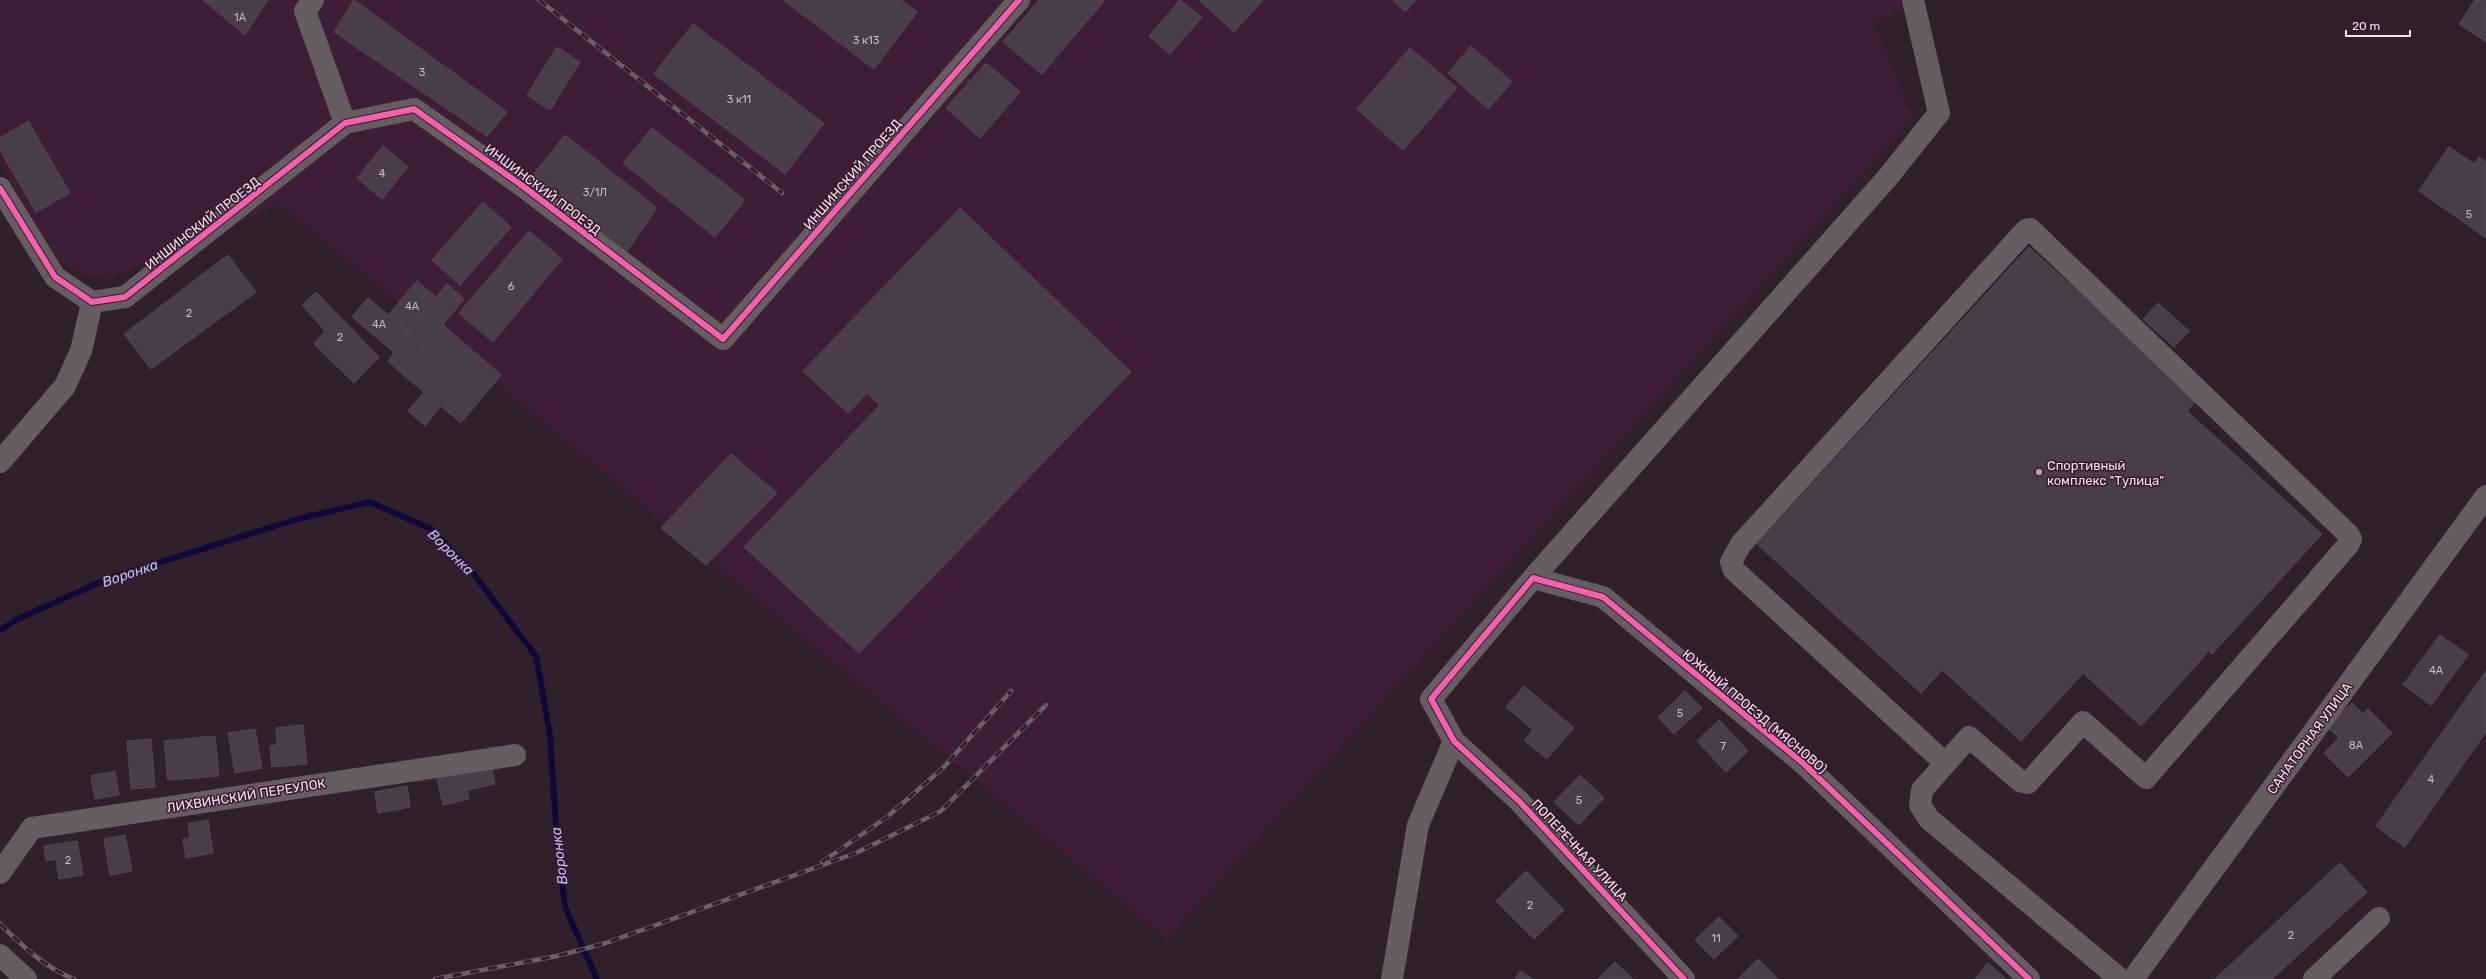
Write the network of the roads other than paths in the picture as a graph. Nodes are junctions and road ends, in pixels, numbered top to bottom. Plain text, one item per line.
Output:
1 (313, 0) edge
2 (1019, 0) edge
3 (1913, 0) edge
4 (345, 123) junction
5 (0, 188) edge
6 (92, 302) junction
7 (0, 462) edge
8 (2486, 496) edge
9 (1533, 578) junction
10 (1454, 741) junction
11 (516, 755) dead end
12 (1944, 762) junction
13 (0, 873) edge
14 (2379, 918) dead end
15 (0, 955) edge
16 (26, 979) edge
17 (1392, 979) edge
18 (1684, 979) edge
19 (2029, 979) edge
20 (2120, 979) edge
21 (2133, 979) edge
22 (2314, 979) edge

1 - 4 street
2 - 4 street, ИНШИНСКИЙ ПРОЕЗД
3 - 9 street
4 - 6 street, ИНШИНСКИЙ ПРОЕЗД
5 - 6 street
6 - 7 street
8 - 21 street, САНАТОРНАЯ УЛИЦА
9 - 10 street, ПОПЕРЕЧНАЯ УЛИЦА
9 - 19 street, ЮЖНЫЙ ПРОЕЗД (МЯСНОВО)
10 - 17 street
10 - 18 street, ПОПЕРЕЧНАЯ УЛИЦА
11 - 13 street, ЛИХВИНСКИЙ ПЕРЕУЛОК
12 - 12 street
12 - 20 street
14 - 22 street
15 - 16 street

